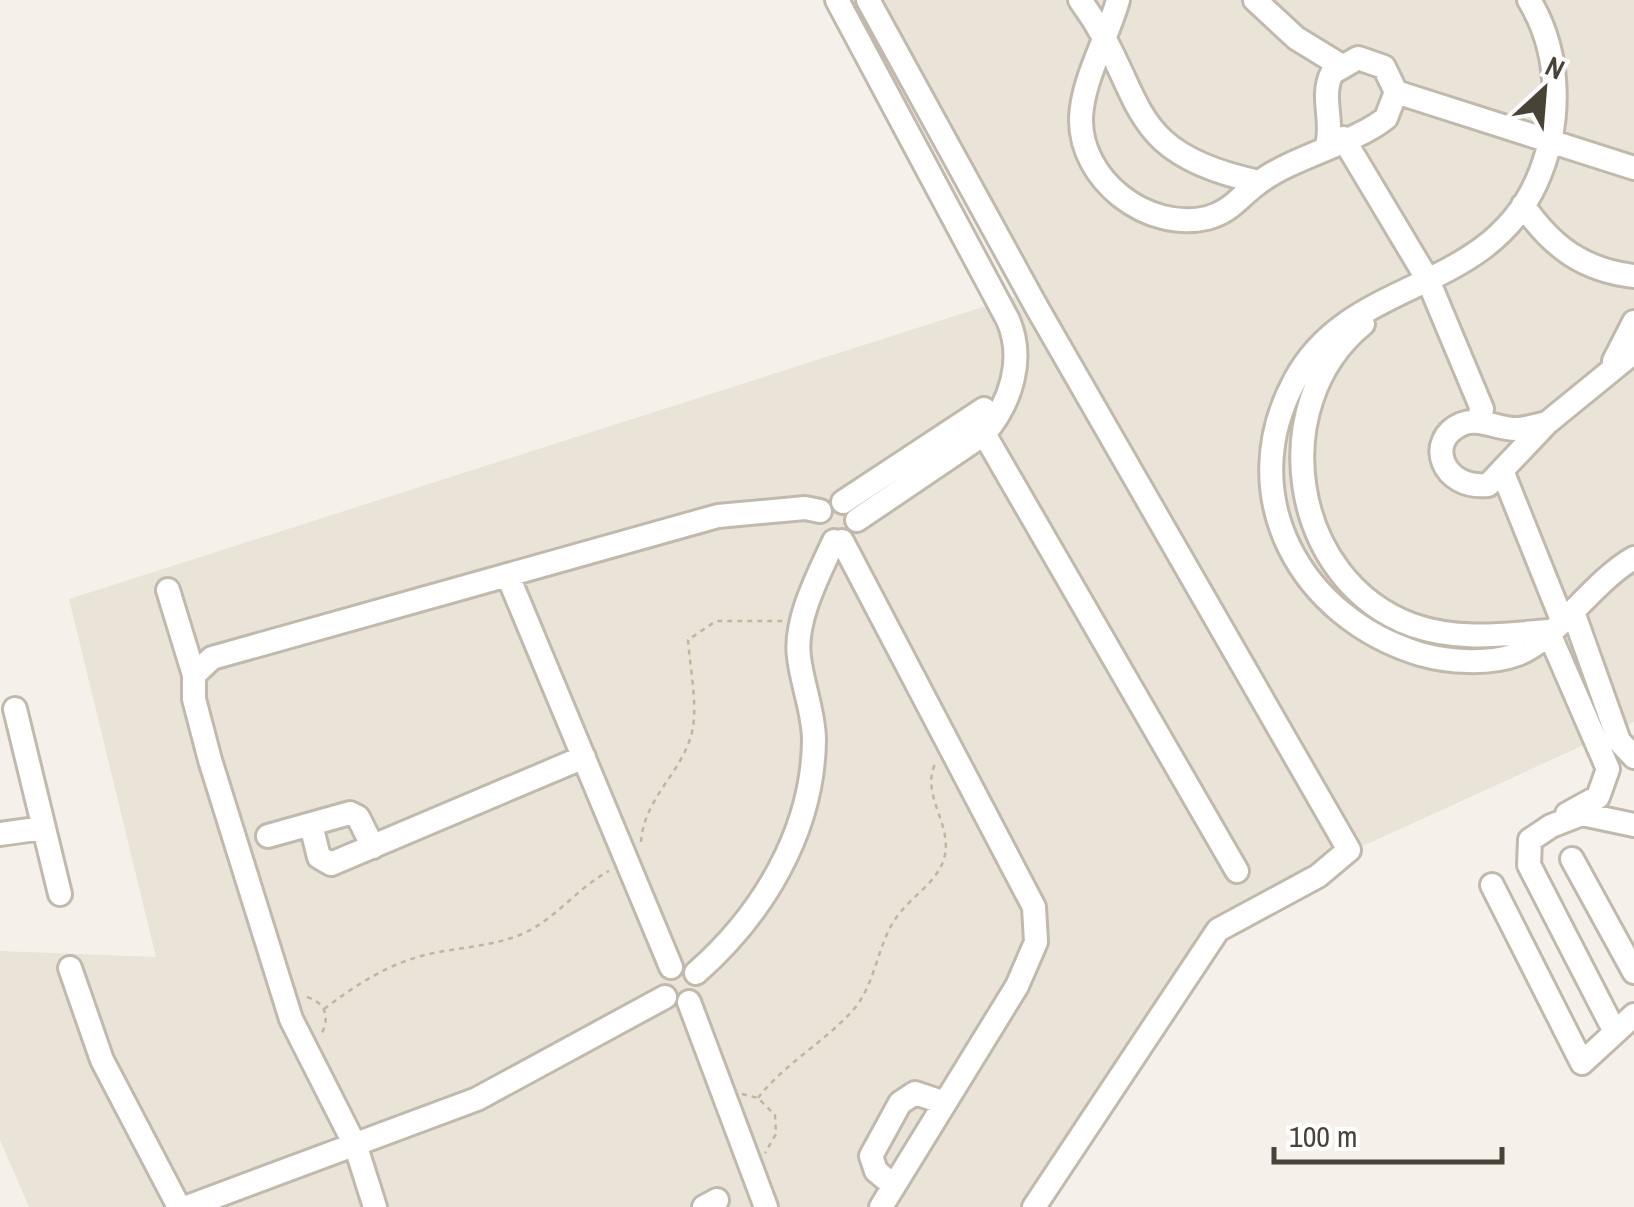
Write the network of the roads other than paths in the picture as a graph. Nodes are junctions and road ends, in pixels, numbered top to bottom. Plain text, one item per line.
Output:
1 (837, 0) edge
2 (868, 0) edge
3 (1080, 0) edge
4 (1118, 0) edge
5 (1255, 0) edge
6 (1529, 0) edge
7 (1108, 38) junction
8 (1340, 65) junction
9 (1396, 92) junction
10 (1550, 140) junction
11 (1335, 142) junction
12 (1634, 168) edge
13 (1259, 182) junction
14 (1524, 205) junction
15 (1634, 276) edge
16 (1428, 280) junction
17 (1634, 322) edge
18 (1634, 352) edge
19 (1609, 368) junction
20 (1477, 421) junction
21 (1547, 423) junction
22 (979, 426) junction
23 (1504, 473) junction
24 (820, 511) junction
25 (850, 511) junction
26 (1312, 522) junction
27 (1284, 534) junction
28 (838, 541) junction
29 (1330, 556) junction
30 (1634, 558) edge
31 (1301, 570) junction
32 (508, 576) junction
33 (168, 590) dead end
34 (1561, 621) junction
35 (194, 675) junction
36 (15, 709) dead end
37 (584, 757) junction
38 (1634, 758) edge
39 (311, 824) junction
40 (1634, 824) edge
41 (43, 828) junction
42 (0, 834) edge
43 (268, 836) dead end
44 (374, 847) junction
45 (1572, 859) dead end
46 (1529, 865) junction
47 (1236, 871) dead end
48 (1492, 885) dead end
49 (60, 894) dead end
50 (670, 966) junction
51 (70, 968) dead end
52 (1634, 972) edge
53 (696, 973) junction
54 (665, 997) junction
55 (689, 1002) junction
56 (1634, 1015) edge
57 (1616, 1032) junction
58 (945, 1103) junction
59 (356, 1147) junction
60 (893, 1185) junction
61 (179, 1207) edge
62 (187, 1207) edge
63 (375, 1207) edge
64 (766, 1207) edge
65 (881, 1207) edge
66 (1034, 1207) edge

1 - 22 street
2 - 66 street
3 - 7 street
4 - 7 street
5 - 8 street
6 - 10 street
7 - 13 street
7 - 13 street
8 - 9 street
8 - 11 street
9 - 10 street
9 - 11 street
10 - 12 street
10 - 14 street
11 - 13 street
11 - 16 street
14 - 15 street
14 - 16 street
16 - 20 street
16 - 26 street
16 - 27 street
17 - 19 street
18 - 19 street
19 - 21 street
20 - 21 street
20 - 23 street
21 - 23 street
22 - 25 street
22 - 47 street
23 - 34 street
24 - 25 street
24 - 28 street
24 - 32 street
25 - 28 street
26 - 27 street
26 - 29 street
27 - 31 street
28 - 53 street
28 - 58 street
29 - 31 street
29 - 34 street
30 - 34 street
31 - 34 street
32 - 35 street
32 - 37 street
33 - 35 street
34 - 38 street
34 - 46 street
35 - 59 street
36 - 41 street
37 - 44 street
37 - 50 street
39 - 43 street
39 - 44 street
39 - 44 street
40 - 46 street
41 - 42 street
41 - 49 street
45 - 52 street
46 - 57 street
48 - 57 street
50 - 53 street
50 - 54 street
51 - 61 street
53 - 55 street
54 - 55 street
54 - 59 street
55 - 64 street
56 - 57 street
58 - 60 street
58 - 60 street
59 - 62 street
59 - 63 street
60 - 65 street

